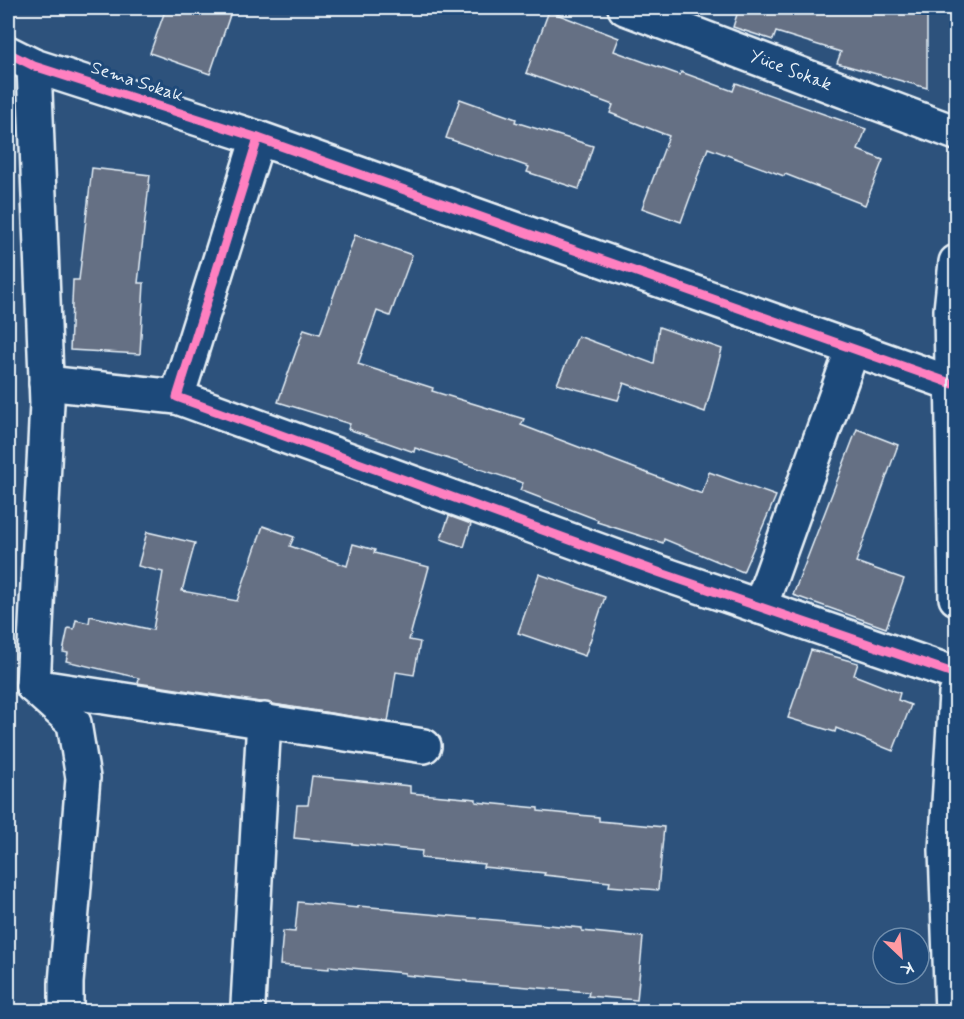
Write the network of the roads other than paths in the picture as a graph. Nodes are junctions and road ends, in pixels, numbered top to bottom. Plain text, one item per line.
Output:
1 (625, 8) edge
2 (21, 60) edge
3 (957, 132) edge
4 (258, 138) junction
5 (957, 262) edge
6 (853, 348) junction
7 (46, 383) junction
8 (953, 384) junction
9 (177, 397) junction
10 (957, 598) edge
11 (760, 607) junction
12 (957, 674) edge
13 (33, 686) junction
14 (957, 694) edge
15 (264, 720) junction
16 (424, 746) dead end
17 (248, 1004) dead end
18 (66, 1011) edge
19 (952, 1011) edge

1 - 3 street, Yüce Sokak
2 - 4 street, Sema Sokak
2 - 7 street
4 - 6 street, Sema Sokak
4 - 9 street
5 - 8 street
6 - 8 street, Sema Sokak
6 - 11 street
7 - 9 street
7 - 13 street
8 - 10 street
9 - 11 street
11 - 12 street
13 - 15 street
13 - 18 street
14 - 19 street
15 - 16 street
15 - 17 street

